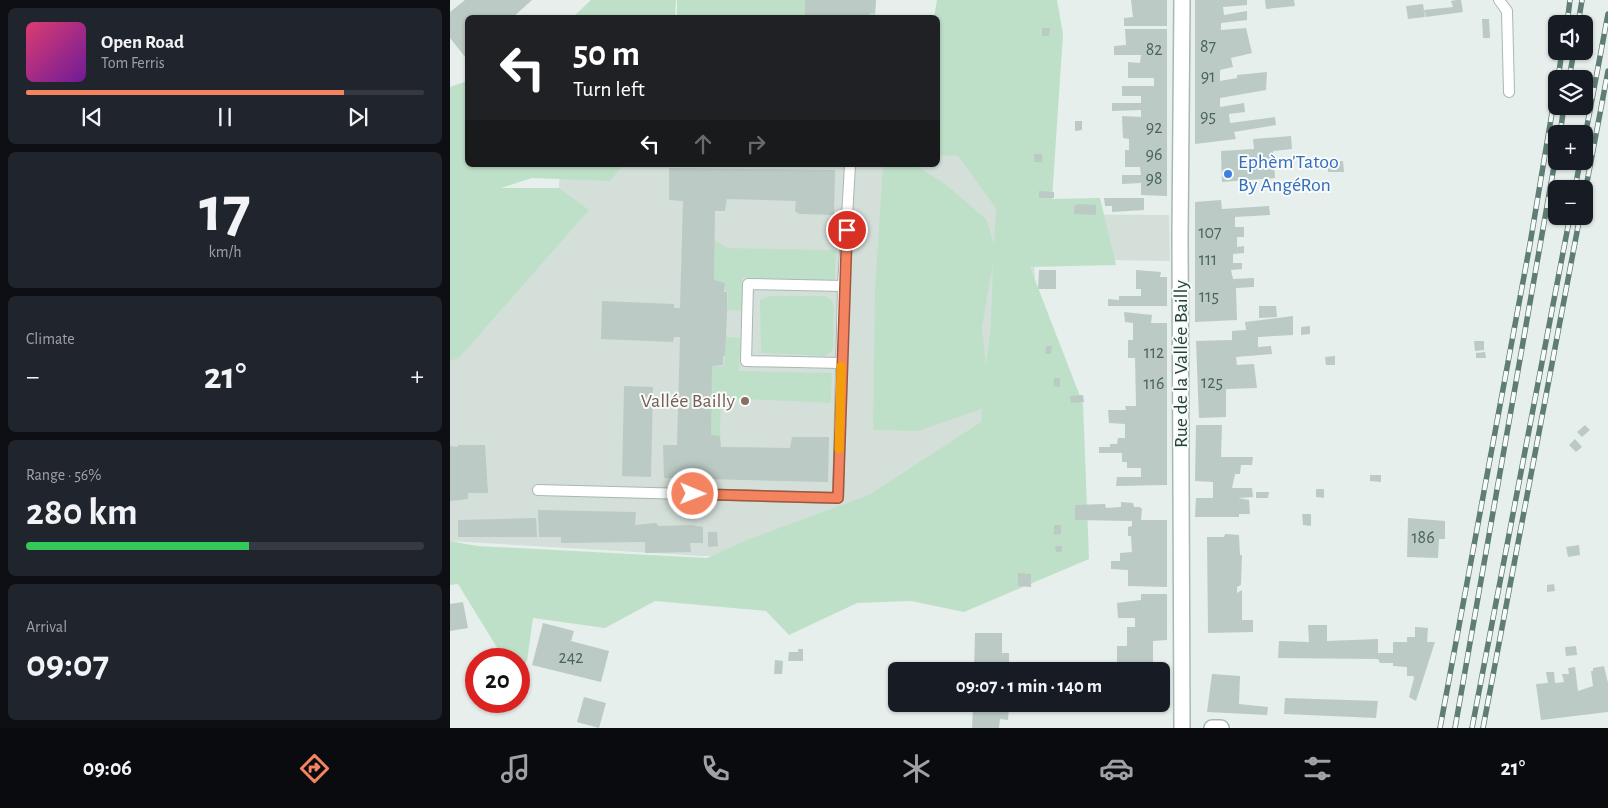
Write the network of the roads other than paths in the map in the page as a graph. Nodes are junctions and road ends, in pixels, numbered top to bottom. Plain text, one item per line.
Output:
1 (1182, 0) edge
2 (1499, 0) edge
3 (1509, 92) dead end
4 (850, 167) edge
5 (843, 286) junction
6 (841, 363) junction
7 (538, 490) dead end
8 (1182, 728) edge
9 (1212, 728) edge
10 (1221, 728) edge

1 - 8 street, Rue de la Vallée Bailly
2 - 3 lane
4 - 5 lane
5 - 6 lane
5 - 6 lane
6 - 7 lane
9 - 10 street

